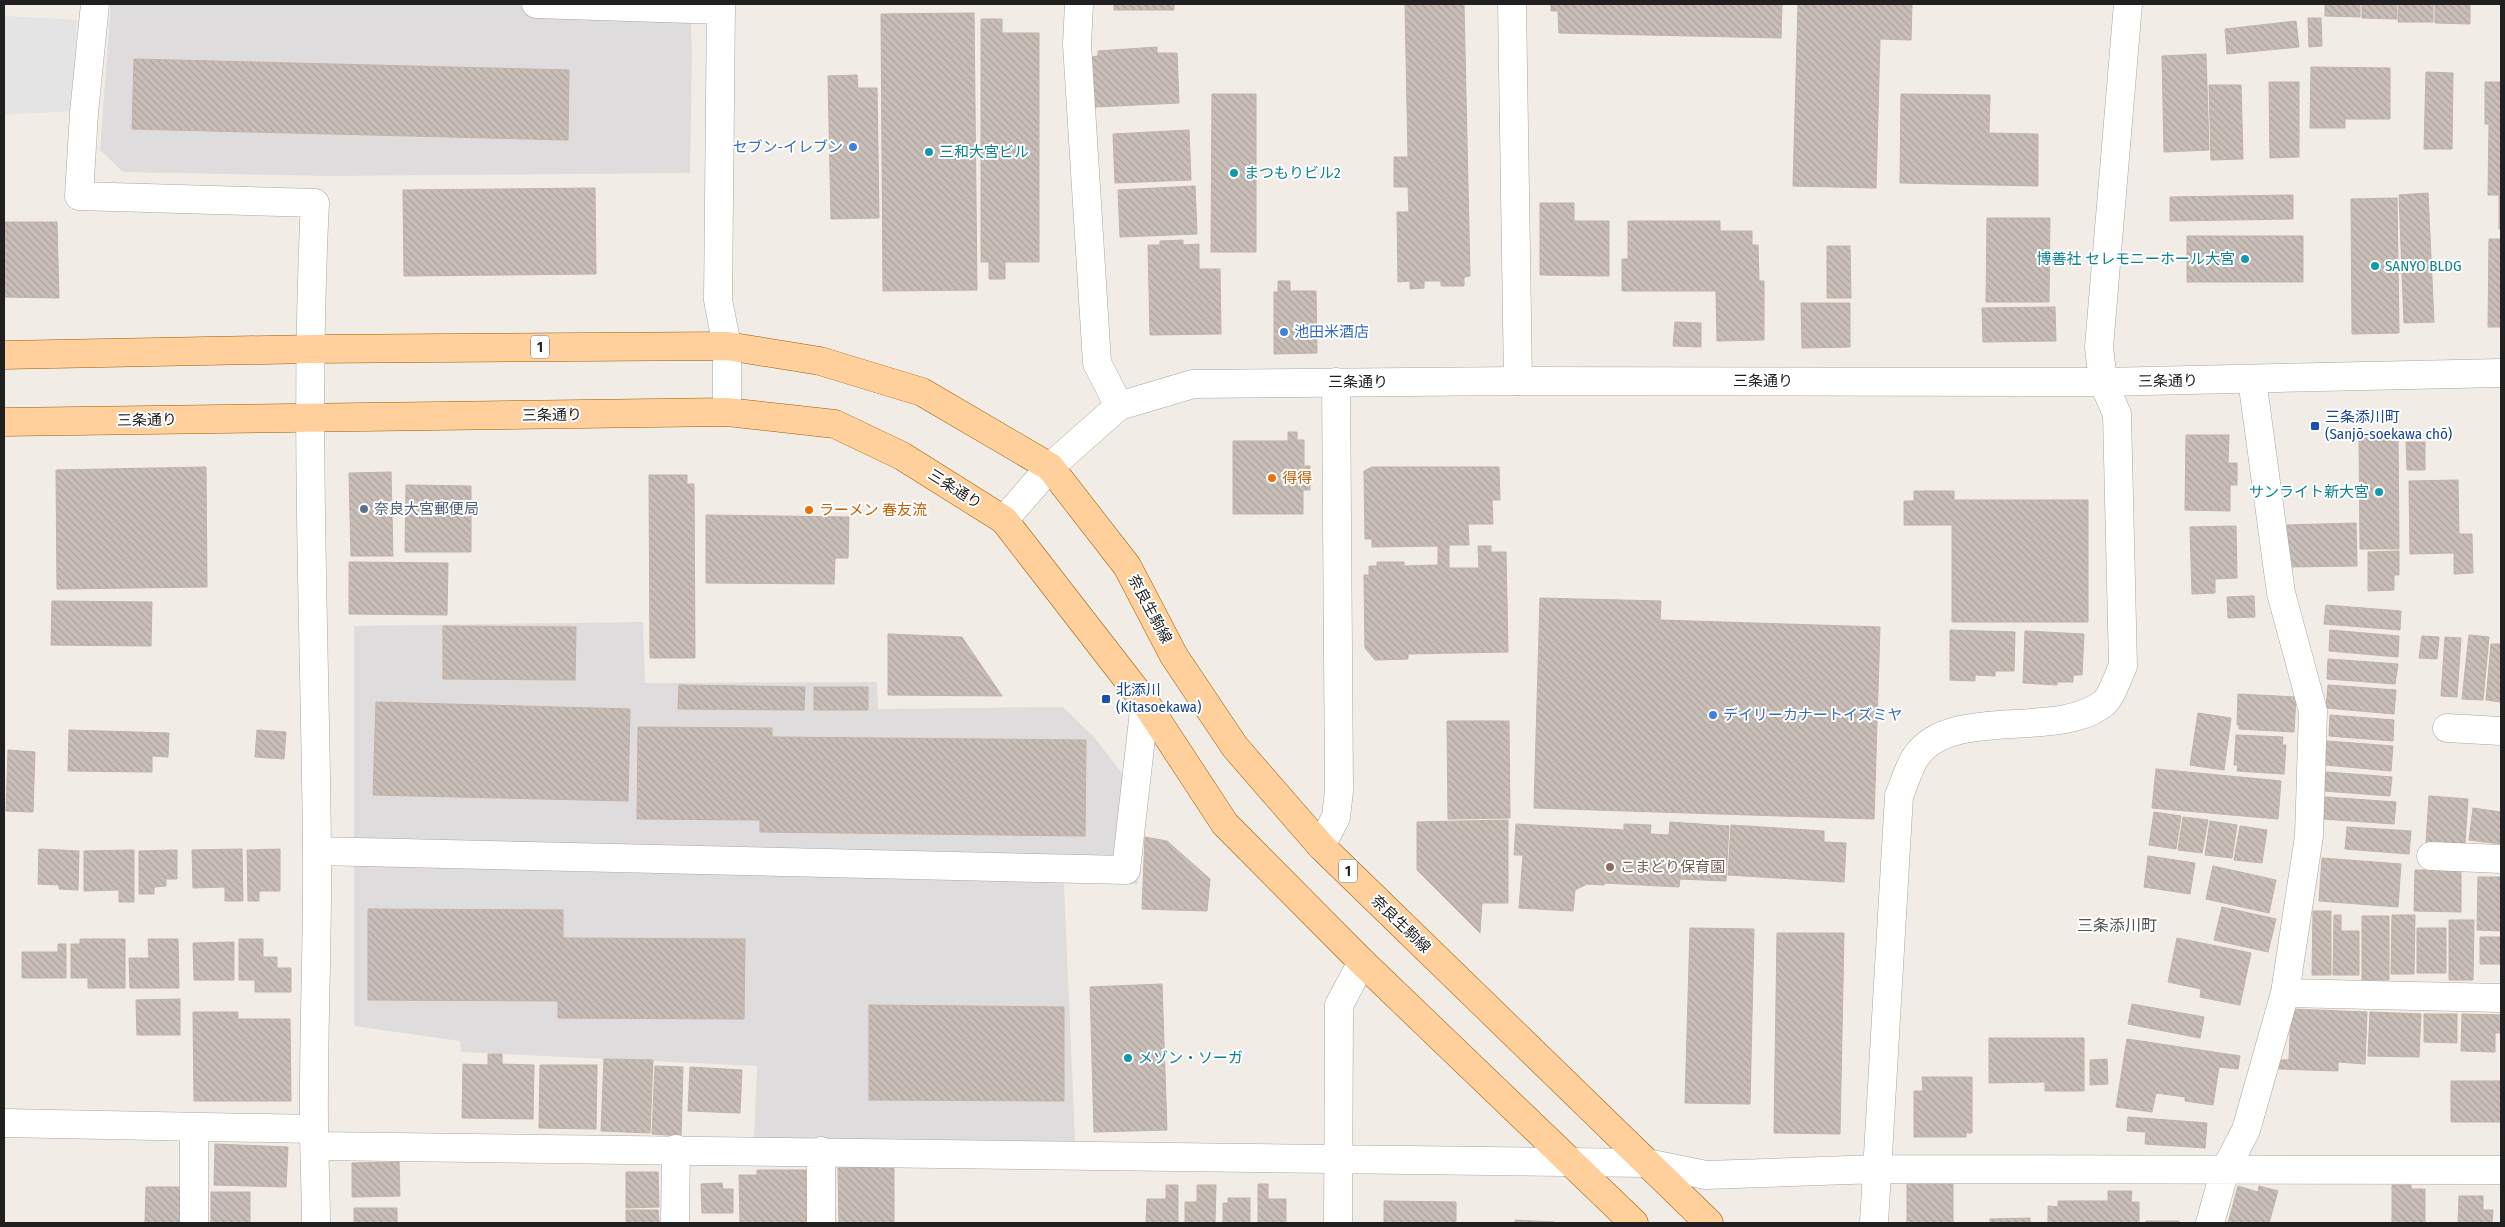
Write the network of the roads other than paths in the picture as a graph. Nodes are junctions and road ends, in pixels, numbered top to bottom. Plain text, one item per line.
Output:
1 (95, 4) edge
2 (536, 4) edge
3 (1079, 4) edge
4 (1512, 4) edge
5 (2128, 4) edge
6 (721, 7) edge
7 (727, 346) junction
8 (312, 349) junction
9 (4, 355) edge
10 (2501, 373) edge
11 (2252, 379) junction
12 (1518, 381) junction
13 (1336, 382) junction
14 (2103, 382) junction
15 (1120, 406) junction
16 (727, 412) junction
17 (311, 419) junction
18 (4, 422) edge
19 (1050, 467) junction
20 (1004, 520) junction
21 (1145, 702) junction
22 (2447, 728) dead end
23 (2501, 732) edge
24 (1321, 846) junction
25 (317, 851) junction
26 (2432, 856) dead end
27 (2501, 858) edge
28 (1362, 962) junction
29 (2285, 994) junction
30 (2501, 998) edge
31 (4, 1123) edge
32 (194, 1127) junction
33 (314, 1137) junction
34 (676, 1150) junction
35 (821, 1151) junction
36 (1339, 1159) junction
37 (1570, 1162) junction
38 (1647, 1163) junction
39 (1878, 1169) junction
40 (2225, 1170) junction
41 (2501, 1170) edge
42 (194, 1223) edge
43 (316, 1223) edge
44 (675, 1223) edge
45 (821, 1223) edge
46 (1338, 1223) edge
47 (1634, 1223) edge
48 (1710, 1223) edge
49 (1874, 1223) edge
50 (2210, 1223) edge

1 - 8 street
2 - 6 street
3 - 15 street
4 - 12 street
5 - 14 street
6 - 7 street
7 - 8 main road, 1
7 - 16 street
7 - 19 main road, 1
8 - 9 main road, 1
8 - 17 street
10 - 11 street, 三条通り
11 - 14 street, 三条通り
11 - 29 street
12 - 13 street, 三条通り
12 - 14 street, 三条通り
13 - 15 street, 三条通り
13 - 24 street
14 - 39 street
15 - 19 street, 三条通り
16 - 17 main road, 三条通り
16 - 20 main road, 三条通り
17 - 18 main road, 三条通り
17 - 25 street
19 - 20 street, 三条通り
19 - 24 main road, 奈良生駒線 / 1
20 - 21 main road
21 - 25 street
21 - 28 main road
22 - 23 street
24 - 38 main road, 奈良生駒線 / 1
25 - 33 street
26 - 27 street
28 - 36 street
28 - 37 main road
29 - 30 street
29 - 40 street
31 - 32 street
32 - 33 street
32 - 42 street
33 - 34 street
33 - 43 street
34 - 35 street
34 - 44 street
35 - 36 street
35 - 45 street
36 - 37 street
36 - 46 street
37 - 38 street
37 - 47 main road
38 - 39 street
38 - 48 main road, 奈良生駒線 / 1
39 - 40 street
39 - 49 street
40 - 41 street
40 - 50 street

